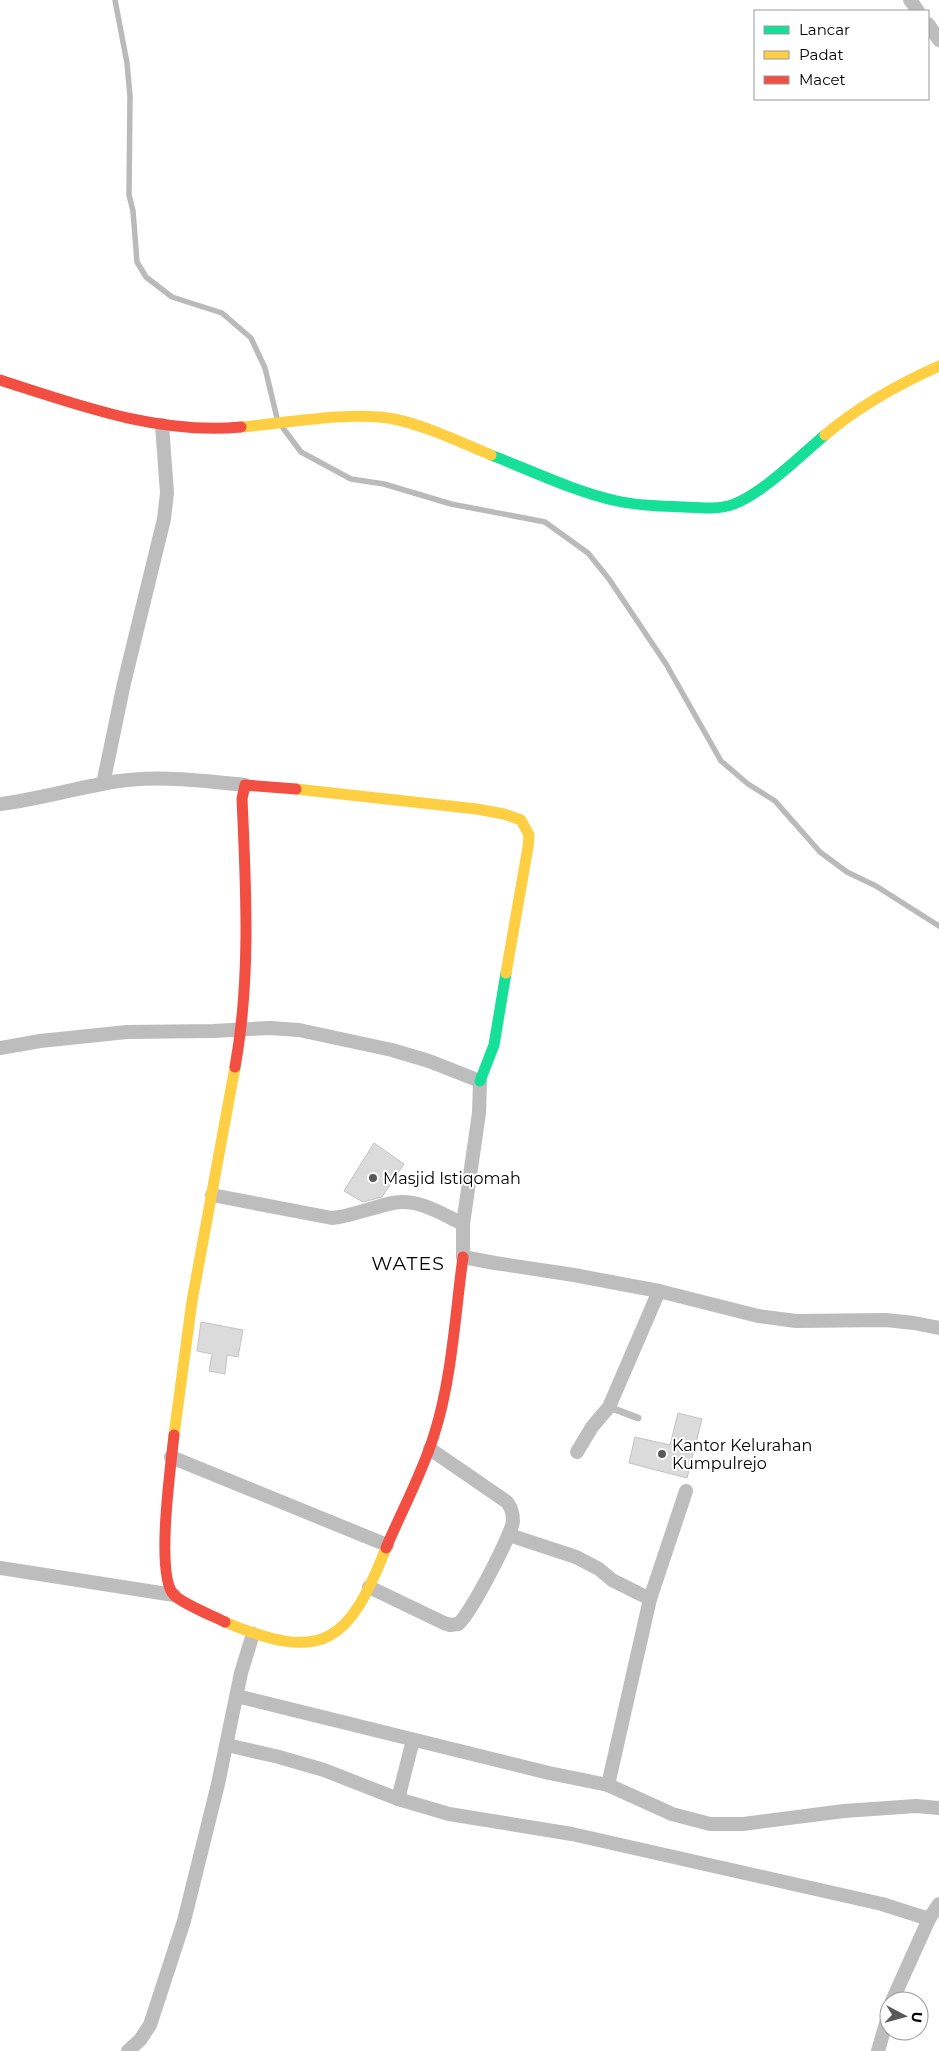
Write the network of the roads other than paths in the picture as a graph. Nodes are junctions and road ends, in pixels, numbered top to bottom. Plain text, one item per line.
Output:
1 (929, 25) edge
2 (939, 40) edge
3 (939, 366) edge
4 (0, 380) edge
5 (162, 425) junction
6 (103, 784) junction
7 (245, 785) junction
8 (0, 804) edge
9 (242, 1029) junction
10 (0, 1048) edge
11 (480, 1081) junction
12 (212, 1195) junction
13 (463, 1224) junction
14 (463, 1257) junction
15 (659, 1291) junction
16 (939, 1328) edge
17 (609, 1407) junction
18 (638, 1418) dead end
19 (430, 1449) junction
20 (577, 1452) dead end
21 (172, 1457) junction
22 (686, 1491) dead end
23 (509, 1535) junction
24 (387, 1545) junction
25 (0, 1568) edge
26 (369, 1587) junction
27 (174, 1595) junction
28 (650, 1599) junction
29 (253, 1634) junction
30 (237, 1696) junction
31 (413, 1740) junction
32 (227, 1746) junction
33 (608, 1785) junction
34 (398, 1799) junction
35 (939, 1808) edge
36 (939, 1904) edge
37 (928, 1919) junction
38 (896, 1991) edge
39 (128, 2051) edge

1 - 2 street
3 - 5 street
4 - 5 street
5 - 6 street
6 - 7 street
6 - 8 street
7 - 9 street
7 - 11 street
9 - 10 street
9 - 11 street
9 - 12 street
11 - 13 street
12 - 13 street
12 - 21 street
13 - 14 street
14 - 15 street
14 - 19 street
15 - 16 street
15 - 17 street
17 - 18 lane
17 - 20 street
19 - 23 street
19 - 24 street
21 - 24 street
21 - 27 street
22 - 28 street
23 - 26 street
23 - 28 street
24 - 26 street
25 - 27 street
26 - 29 street
27 - 29 street
28 - 33 street
29 - 30 street
30 - 31 street
30 - 32 street
31 - 33 street
31 - 34 street
32 - 34 street
32 - 39 street
33 - 35 street
34 - 37 street
36 - 37 street
37 - 38 street

